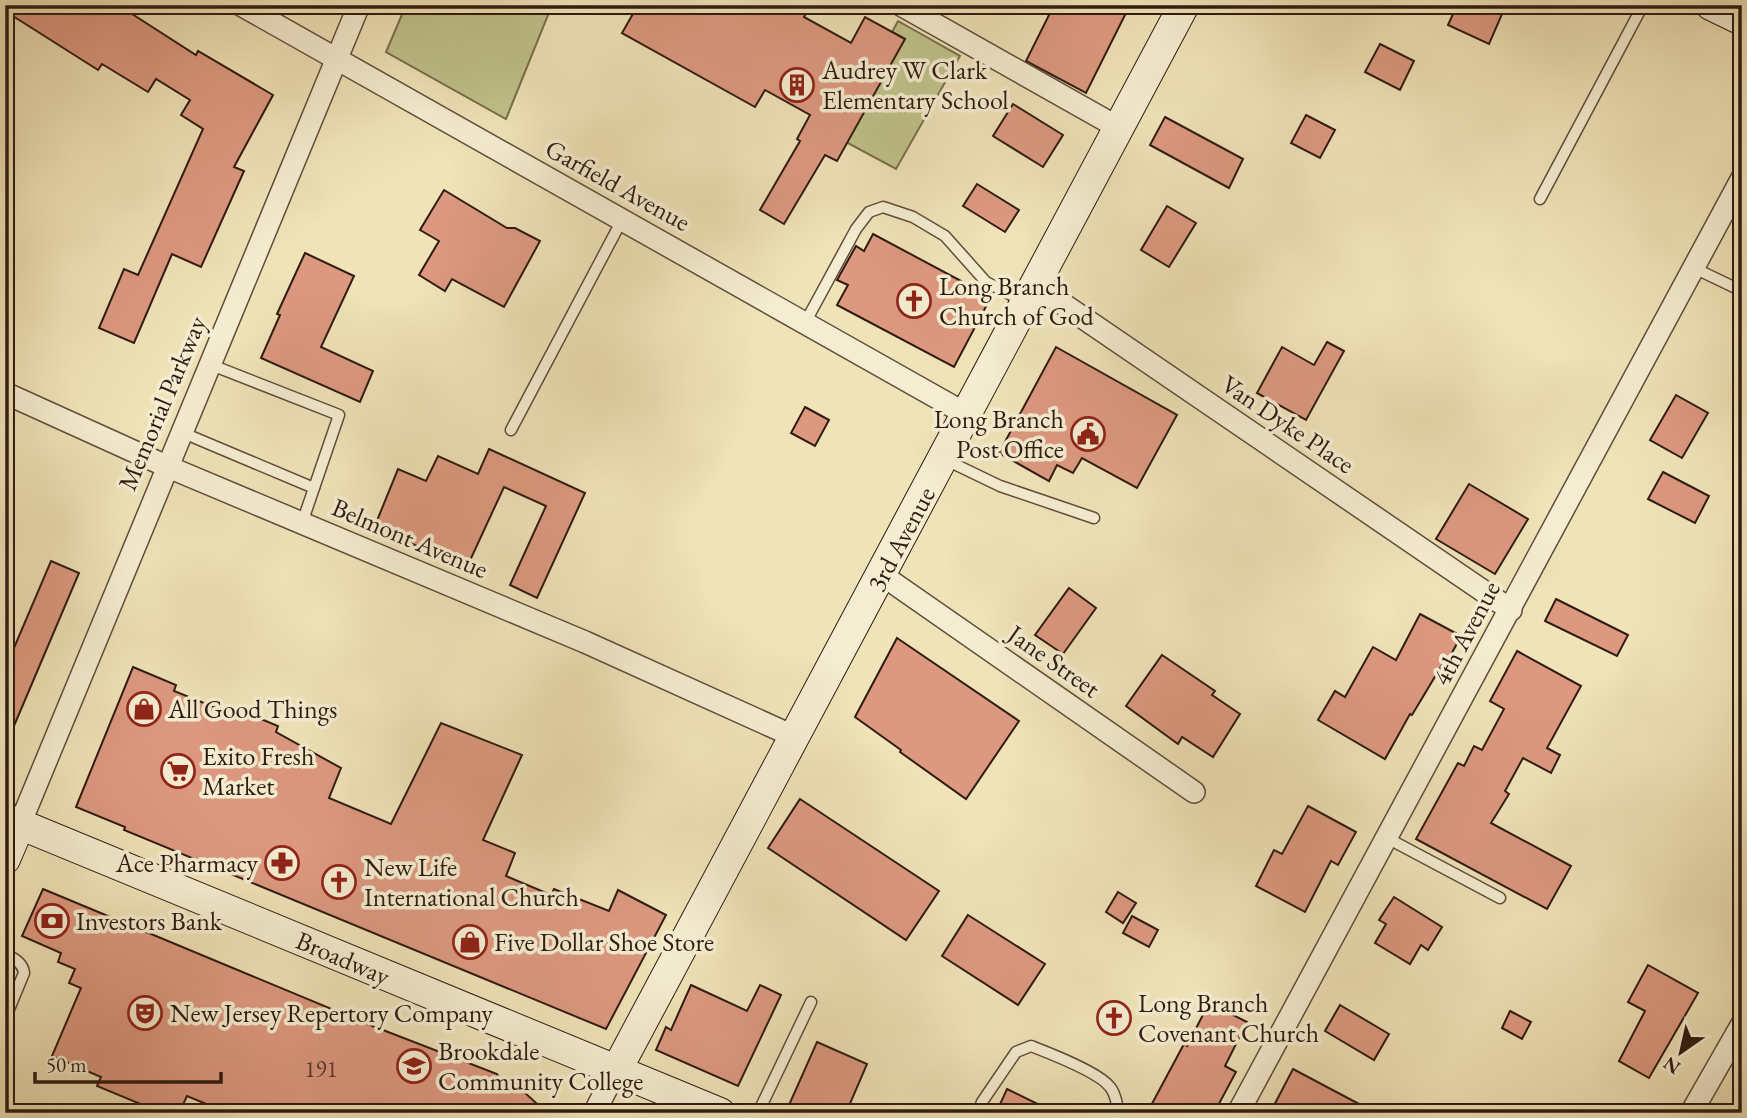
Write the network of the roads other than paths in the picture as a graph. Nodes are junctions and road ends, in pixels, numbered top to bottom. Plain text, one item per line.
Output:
1 (241, 5) edge
2 (359, 5) edge
3 (901, 5) edge
4 (1184, 5) edge
5 (1643, 5) edge
6 (1711, 5) edge
7 (1742, 20) edge
8 (337, 58) junction
9 (1119, 128) junction
10 (1742, 178) edge
11 (1541, 199) dead end
12 (622, 220) junction
13 (1694, 268) junction
14 (1742, 291) edge
15 (1030, 293) junction
16 (806, 323) junction
17 (209, 364) junction
18 (5, 393) edge
19 (966, 414) junction
20 (511, 430) dead end
21 (181, 432) junction
22 (943, 458) junction
23 (166, 466) junction
24 (314, 488) junction
25 (1094, 518) dead end
26 (302, 523) junction
27 (882, 575) junction
28 (1511, 610) junction
29 (793, 736) junction
30 (1194, 792) dead end
31 (12, 821) edge
32 (1387, 838) junction
33 (5, 859) edge
34 (1500, 898) dead end
35 (5, 954) edge
36 (811, 1002) dead end
37 (5, 1019) edge
38 (1742, 1024) edge
39 (616, 1071) junction
40 (594, 1113) edge
41 (720, 1113) edge
42 (758, 1113) edge
43 (978, 1113) edge
44 (1118, 1113) edge
45 (1238, 1113) edge
46 (1691, 1113) edge

1 - 8 street, Garfield Avenue
2 - 8 street, Memorial Parkway
3 - 9 street
4 - 9 street, 3rd Avenue
5 - 11 lane
6 - 7 street
8 - 12 street, Garfield Avenue
8 - 17 street, Memorial Parkway
9 - 15 street, 3rd Avenue
10 - 13 street, 4th Avenue
12 - 16 street, Garfield Avenue
12 - 20 lane
13 - 14 lane
13 - 28 street, 4th Avenue
15 - 16 lane
15 - 19 street, 3rd Avenue
15 - 28 street, Van Dyke Place
16 - 19 street, Garfield Avenue
17 - 21 street, Memorial Parkway
17 - 24 lane
18 - 23 street, Belmont Avenue
19 - 22 street, 3rd Avenue
21 - 23 street, Memorial Parkway
21 - 24 lane
22 - 25 lane
22 - 27 street, 3rd Avenue
23 - 26 street, Belmont Avenue
23 - 31 street, Memorial Parkway
24 - 26 lane
26 - 29 street, Belmont Avenue
27 - 29 street, 3rd Avenue
27 - 30 street, Jane Street
28 - 32 street, 4th Avenue
29 - 39 street, 3rd Avenue
31 - 33 street
31 - 39 street, Broadway
32 - 34 lane
32 - 45 street, 4th Avenue
35 - 37 lane
36 - 42 lane
38 - 46 street
39 - 40 street
39 - 41 street, Broadway
43 - 44 lane

